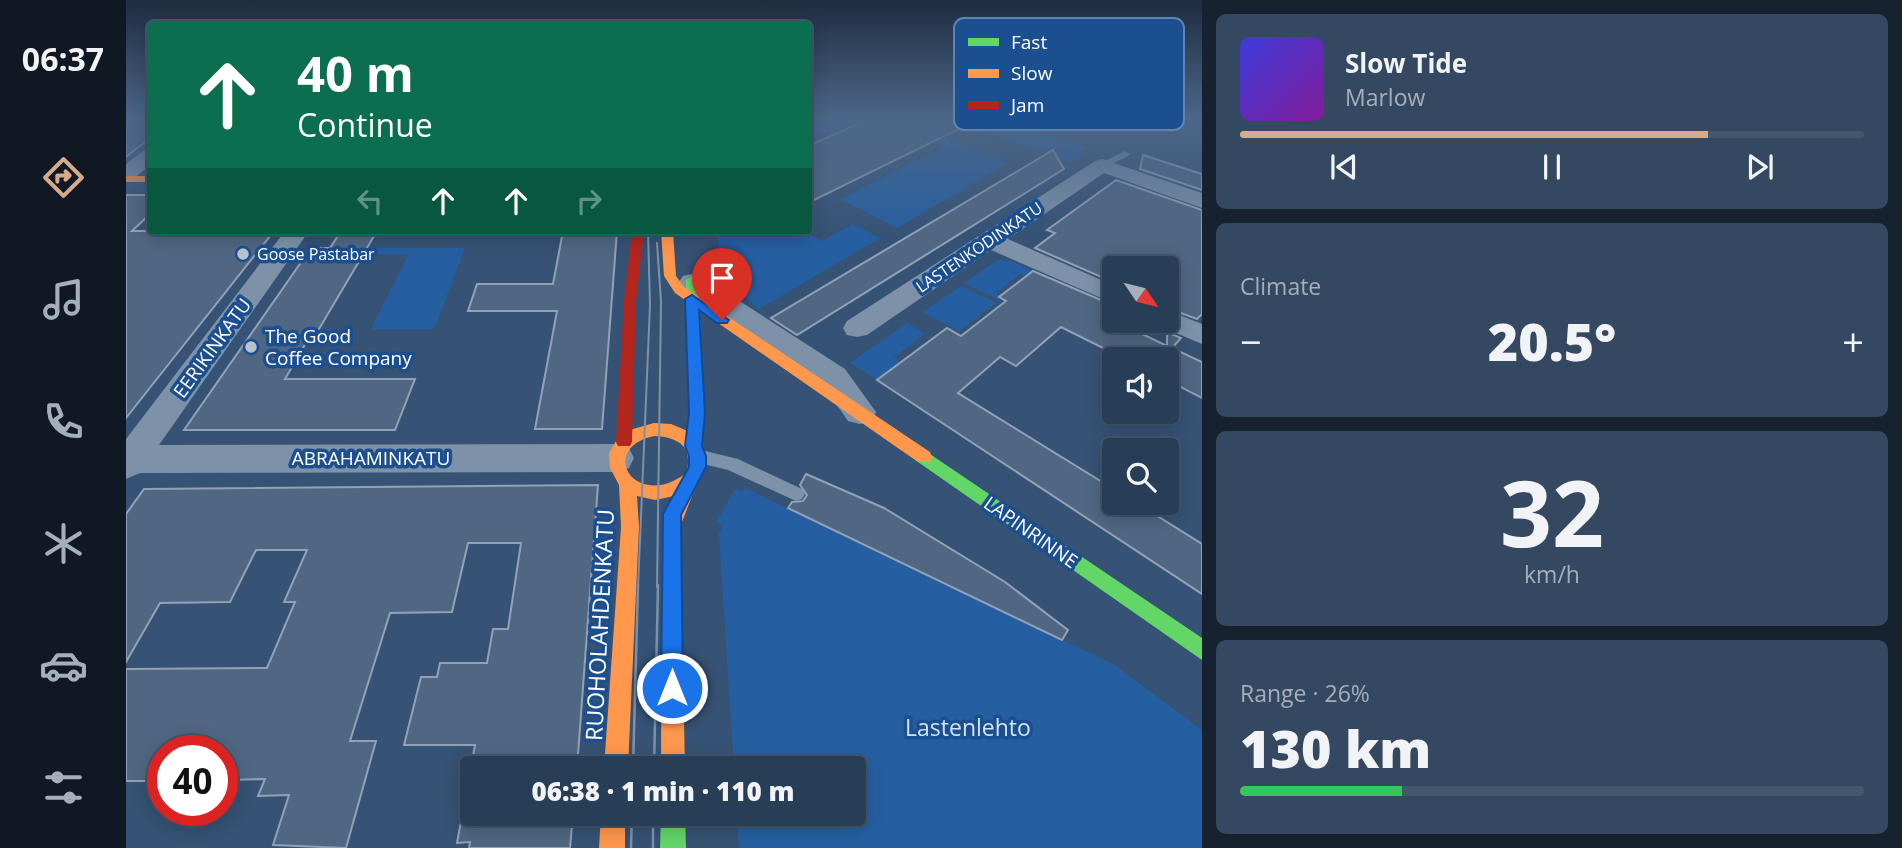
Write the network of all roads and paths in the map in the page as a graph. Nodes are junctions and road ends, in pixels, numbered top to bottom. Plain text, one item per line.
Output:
1 (1120, 157) edge
2 (147, 158) edge
3 (1102, 166) junction
4 (126, 177) edge
5 (147, 179) edge
6 (1202, 201) edge
7 (294, 235) edge
8 (638, 235) edge
9 (667, 235) edge
10 (990, 240) junction
11 (691, 283) junction
12 (1102, 290) edge
13 (1180, 325) edge
14 (857, 328) dead end
15 (1202, 335) edge
16 (860, 412) joint
17 (695, 451) junction
18 (127, 461) edge
19 (623, 462) junction
20 (691, 479) junction
21 (796, 494) dead end
22 (1202, 650) edge
23 (617, 756) edge
24 (673, 756) edge
25 (612, 826) edge
26 (673, 826) edge
27 (611, 848) edge
28 (673, 848) edge

1 - 3 lane
2 - 4 street
3 - 6 street
3 - 10 street, LASTENKODINKATU
4 - 5 street
7 - 18 street, EERIKINKATU
8 - 19 street, RUOHOLAHDENKATU
9 - 11 street
10 - 12 street
10 - 14 street, LASTENKODINKATU
11 - 16 street, LAPINRINNE
11 - 17 street
13 - 15 street
16 - 22 street, LAPINRINNE
17 - 19 street
17 - 20 street
17 - 21 lane
18 - 19 street, ABRAHAMINKATU
19 - 20 street
19 - 23 street, RUOHOLAHDENKATU
20 - 24 street
25 - 27 street
26 - 28 street

